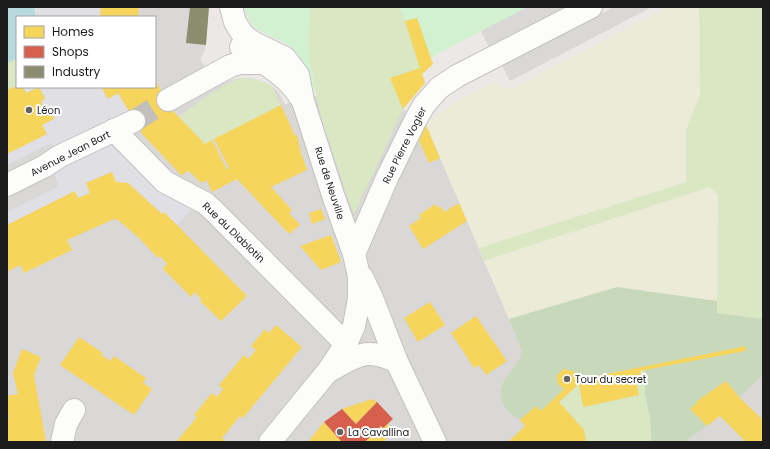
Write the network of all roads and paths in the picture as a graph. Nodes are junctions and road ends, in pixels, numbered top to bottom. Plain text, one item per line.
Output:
1 (226, 7) edge
2 (231, 7) edge
3 (591, 7) edge
4 (262, 63) junction
5 (168, 100) tunnel mouth
6 (303, 101) junction
7 (134, 121) tunnel mouth
8 (114, 130) junction
9 (7, 185) edge
10 (355, 260) junction
11 (346, 344) junction
12 (397, 362) junction
13 (328, 371) junction
14 (74, 410) dead end
15 (62, 442) edge
16 (270, 442) edge
17 (435, 442) edge

1 - 4 street, Rue de Neuville
2 - 6 street, Rue de Neuville
3 - 10 street, Rue Pierre Vogler
4 - 5 street
4 - 6 street, Rue de Neuville
6 - 10 street, Rue de Neuville
7 - 8 street, Avenue Jean Bart
8 - 9 street, Avenue Jean Bart
8 - 11 street, Rue du Diablotin
10 - 11 street, Rue de Neuville
10 - 12 street, Rue de Neuville
11 - 13 street, Rue de Neuville
12 - 13 street
12 - 17 street, Rue de Neuville
13 - 16 street, Rue de Neuville
14 - 15 street

